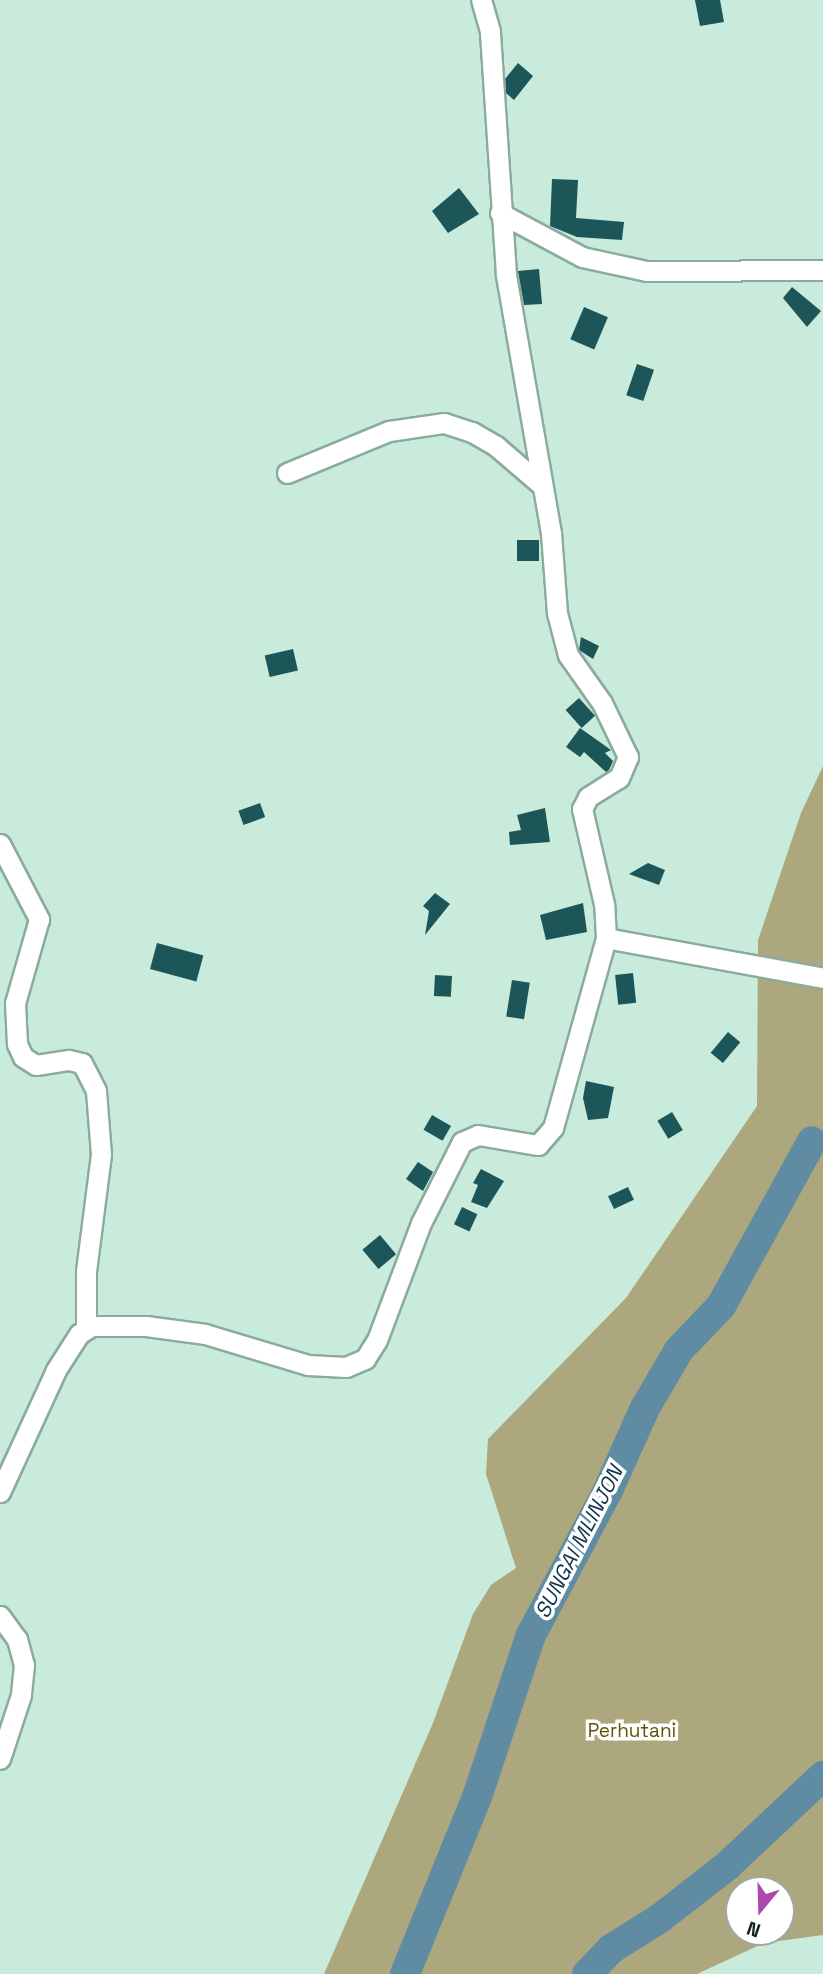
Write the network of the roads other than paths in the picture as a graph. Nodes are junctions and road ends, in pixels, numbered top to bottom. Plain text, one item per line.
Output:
1 (481, 0) edge
2 (500, 213) junction
3 (823, 270) edge
4 (287, 472) dead end
5 (539, 484) junction
6 (0, 844) edge
7 (606, 938) junction
8 (823, 978) edge
9 (86, 1328) junction
10 (0, 1492) edge
11 (0, 1616) edge
12 (0, 1759) edge

1 - 2 street
2 - 3 street
2 - 5 street
4 - 5 street
5 - 7 street
6 - 9 street
7 - 8 street
7 - 9 street
9 - 10 street
11 - 12 street

